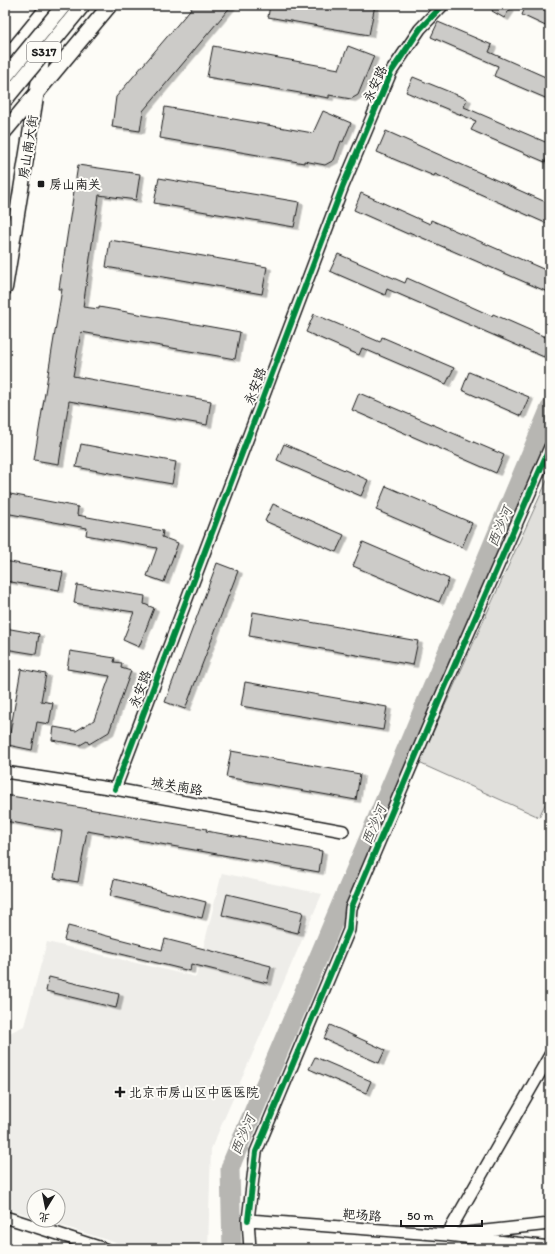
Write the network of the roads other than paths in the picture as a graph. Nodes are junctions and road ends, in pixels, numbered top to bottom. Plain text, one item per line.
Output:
1 (51, 5) edge
2 (64, 5) edge
3 (83, 5) edge
4 (110, 5) edge
5 (443, 5) edge
6 (5, 60) edge
7 (5, 77) edge
8 (36, 94) junction
9 (5, 100) edge
10 (5, 132) edge
11 (5, 288) edge
12 (550, 447) edge
13 (5, 772) edge
14 (115, 788) junction
15 (343, 831) dead end
16 (550, 1055) edge
17 (5, 1217) edge
18 (248, 1220) junction
19 (550, 1224) edge
20 (448, 1235) junction
21 (550, 1247) edge
22 (105, 1249) edge
23 (250, 1249) edge

1 - 6 main road, S317
1 - 8 main road, 房山南大街
2 - 7 main road, S317, bridge
3 - 9 main road, S317, bridge
4 - 8 main road, S317
5 - 14 street, 永安路
8 - 10 main road, S317
8 - 11 main road, 房山南大街
12 - 18 street
13 - 14 street, 城关南路
14 - 15 street, 城关南路
16 - 20 street
17 - 22 street
18 - 20 street, 靶场路
18 - 23 street
19 - 20 street, 靶场路
20 - 21 street

